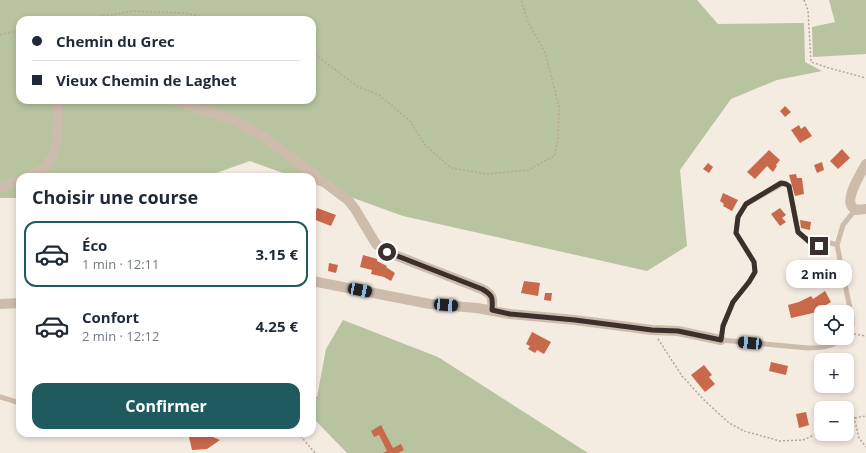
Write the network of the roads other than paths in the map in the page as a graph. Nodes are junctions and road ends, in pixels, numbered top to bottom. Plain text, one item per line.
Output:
1 (58, 104) edge
2 (184, 104) edge
3 (866, 164) edge
4 (35, 173) edge
5 (312, 173) edge
6 (316, 176) edge
7 (16, 182) edge
8 (0, 188) edge
9 (866, 209) edge
10 (855, 210) junction
11 (837, 245) junction
12 (316, 282) edge
13 (16, 303) edge
14 (0, 304) edge
15 (849, 305) edge
16 (492, 310) junction
17 (721, 340) junction
18 (832, 345) edge
19 (0, 397) edge
20 (16, 402) edge

1 - 4 street
2 - 5 street
3 - 10 street
6 - 16 street
7 - 8 street
9 - 10 street
10 - 11 lane
11 - 15 lane
11 - 17 lane
12 - 16 street
13 - 14 street
16 - 17 street
17 - 18 lane
19 - 20 lane

